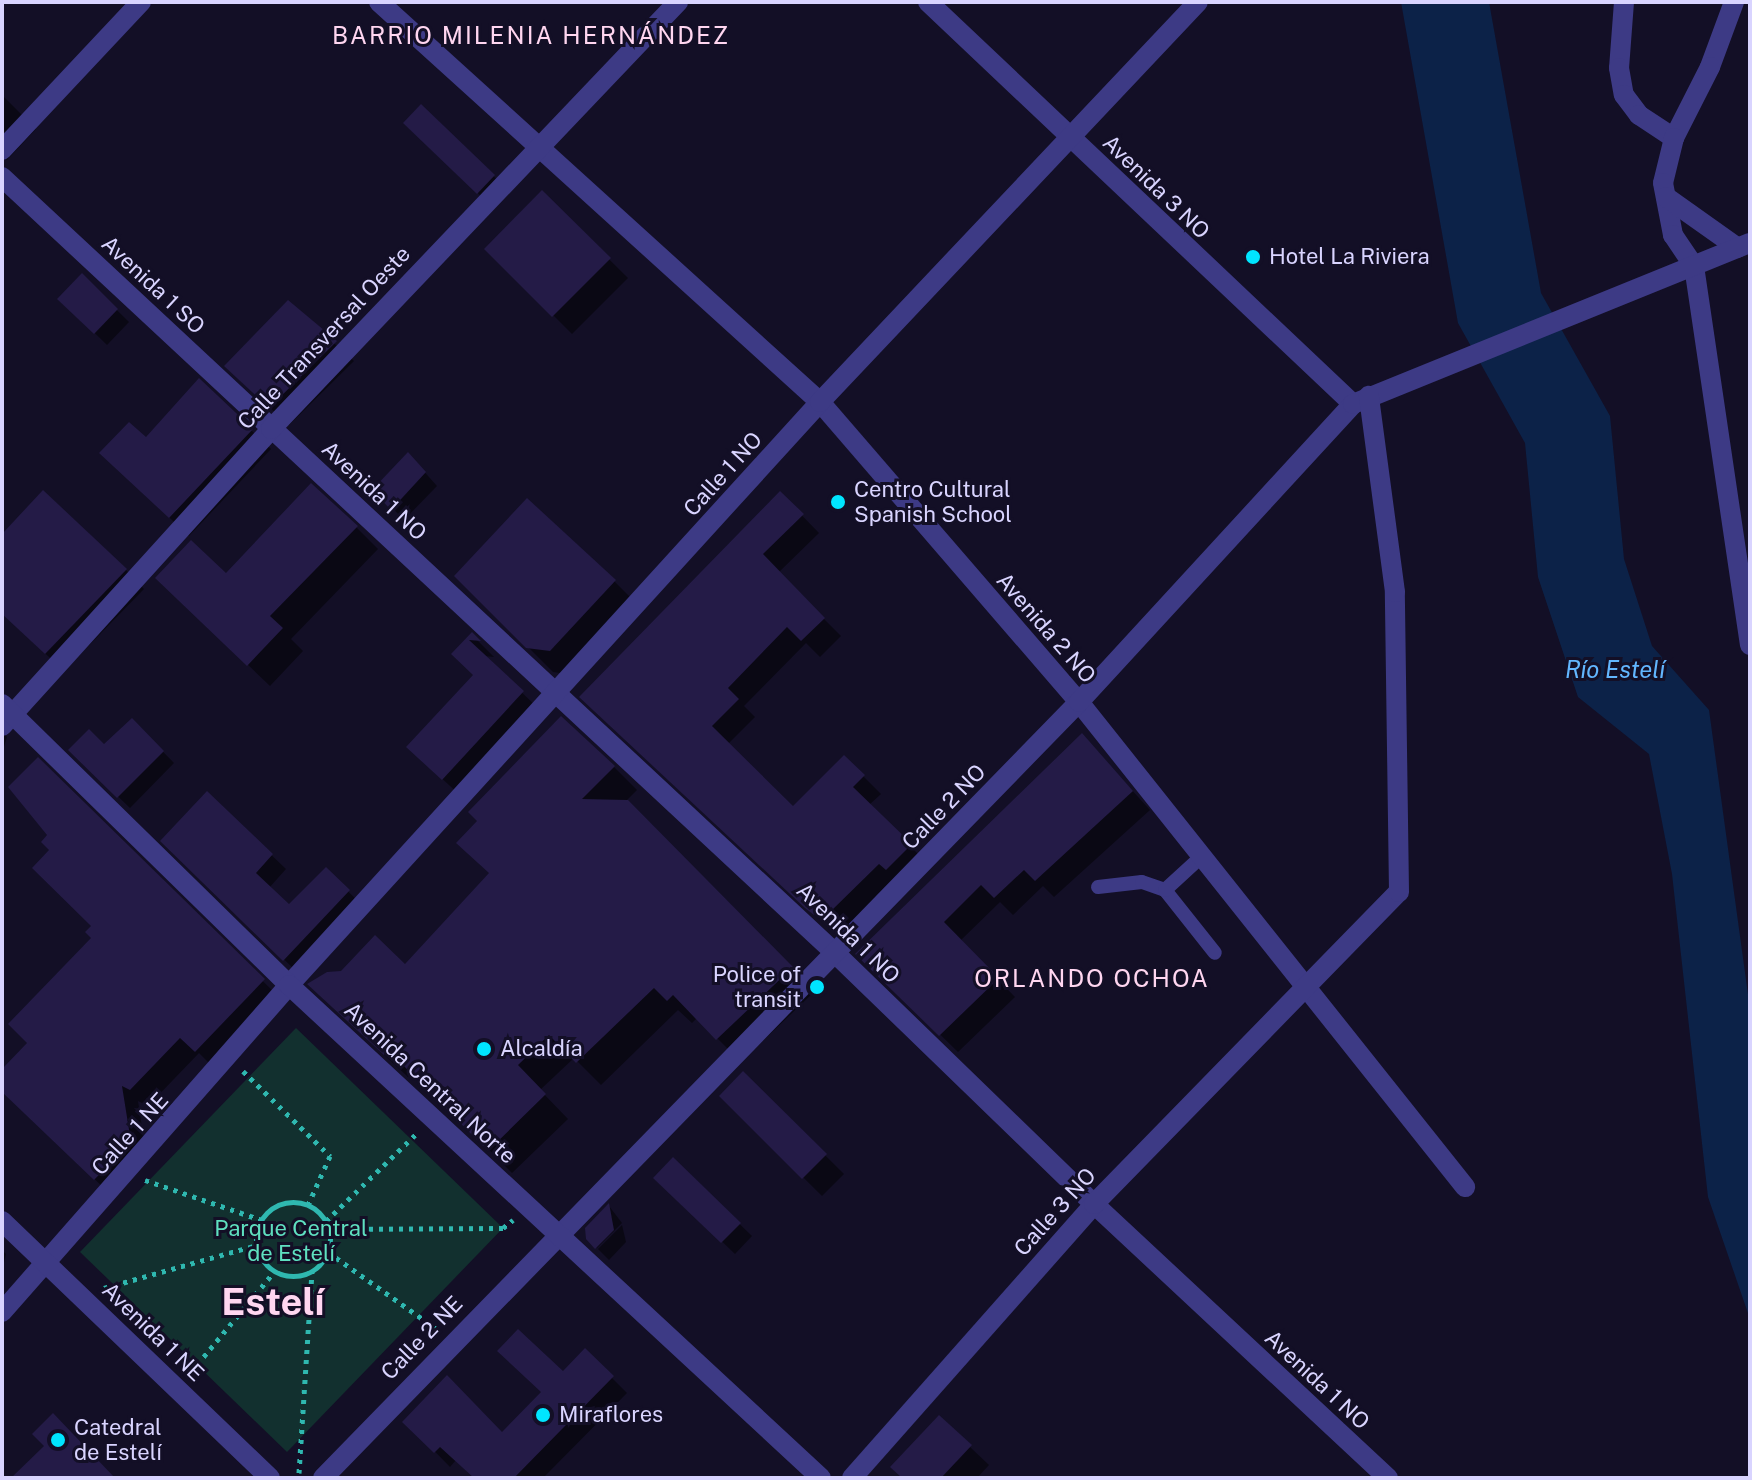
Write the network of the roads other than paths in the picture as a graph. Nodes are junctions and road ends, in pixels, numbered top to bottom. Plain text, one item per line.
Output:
1 (141, 2) edge
2 (379, 2) edge
3 (678, 2) edge
4 (928, 2) edge
5 (1198, 2) edge
6 (1624, 2) edge
7 (1734, 2) edge
8 (1068, 136) junction
9 (1674, 138) junction
10 (538, 149) junction
11 (2, 150) edge
12 (2, 177) edge
13 (1666, 197) junction
14 (1744, 245) edge
15 (1694, 266) junction
16 (1361, 400) junction
17 (820, 402) junction
18 (271, 429) junction
19 (1747, 600) edge
20 (1750, 645) edge
21 (557, 693) junction
22 (1079, 702) junction
23 (6, 714) edge
24 (1201, 857) junction
25 (1098, 887) dead end
26 (1165, 890) junction
27 (1215, 953) dead end
28 (836, 954) junction
29 (289, 985) junction
30 (1302, 985) junction
31 (1465, 1187) dead end
32 (1094, 1204) junction
33 (2, 1221) edge
34 (558, 1233) junction
35 (48, 1264) junction
36 (2, 1312) edge
37 (270, 1478) edge
38 (323, 1478) edge
39 (821, 1478) edge
40 (852, 1478) edge
41 (1388, 1478) edge

1 - 11 street
2 - 10 street, Avenida 2 NO
3 - 10 street, Calle Transversal Oeste
4 - 8 street, Avenida 3 NO
5 - 8 street, Calle 1 NO
6 - 9 street
7 - 9 street
8 - 16 street, Avenida 3 NO
8 - 17 street, Calle 1 NO
9 - 13 street
10 - 17 street, Avenida 2 NO
10 - 18 street, Calle Transversal Oeste
12 - 18 street, Avenida 1 SO
13 - 14 street
13 - 15 street
14 - 15 street
15 - 16 street
15 - 19 street
16 - 22 street, Calle 2 NO
16 - 30 street, Calle 3 NO
17 - 21 street, Calle 1 NO
17 - 22 street, Avenida 2 NO
18 - 21 street, Avenida 1 NO
18 - 23 street, Calle Transversal Oeste
19 - 20 street
21 - 28 street, Avenida 1 NO
21 - 29 street, Calle 1 NO
22 - 24 street, Avenida 2 NO
22 - 28 street, Calle 2 NO
23 - 29 street, Avenida Central Norte
24 - 26 lane
24 - 30 street, Avenida 2 NO
25 - 26 lane
26 - 27 lane
28 - 32 street, Avenida 1 NO
28 - 34 street, Calle 2 NO
29 - 34 street, Avenida Central Norte
29 - 35 street, Calle 1 NE
30 - 31 street, Avenida 2 NO
30 - 32 street, Calle 3 NO
32 - 40 street, Calle 3 NO
32 - 41 street, Avenida 1 NO
33 - 35 street, Avenida 1 NE
34 - 38 street, Calle 2 NE
34 - 39 street, Avenida Central Norte
35 - 36 street, Calle 1 NE
35 - 37 street, Avenida 1 NE

